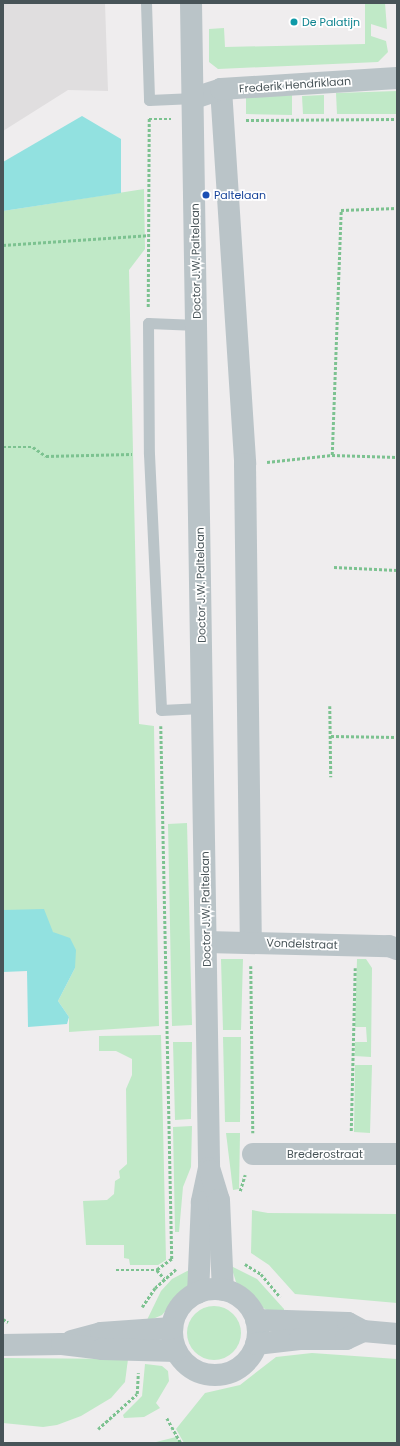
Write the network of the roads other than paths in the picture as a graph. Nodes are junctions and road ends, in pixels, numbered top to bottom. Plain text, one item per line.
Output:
1 (146, 3) edge
2 (191, 3) edge
3 (397, 78) edge
4 (221, 89) junction
5 (194, 98) junction
6 (197, 325) junction
7 (202, 708) junction
8 (206, 942) junction
9 (251, 943) junction
10 (397, 949) edge
11 (253, 1154) road end
12 (397, 1154) edge
13 (209, 1168) junction
14 (223, 1290) junction
15 (198, 1293) junction
16 (256, 1320) junction
17 (172, 1328) junction
18 (363, 1331) junction
19 (397, 1334) edge
20 (62, 1344) junction
21 (256, 1344) junction
22 (3, 1345) edge
23 (176, 1351) junction

1 - 5 lane
2 - 5 street, Doctor J.W. Paltelaan
3 - 4 street, Frederik Hendriklaan
4 - 5 street, Frederik Hendriklaan
4 - 9 street
5 - 6 street, Doctor J.W. Paltelaan
6 - 7 street, Doctor J.W. Paltelaan
6 - 7 lane
7 - 8 street, Doctor J.W. Paltelaan
8 - 9 street, Vondelstraat
8 - 13 street, Doctor J.W. Paltelaan
9 - 10 street, Vondelstraat
11 - 12 street, Brederostraat
13 - 14 street, Doctor J.W. Paltelaan
13 - 15 street, Doctor J.W. Paltelaan
14 - 15 street
14 - 16 street
15 - 17 street
16 - 18 street
16 - 21 street
17 - 20 street
17 - 23 street
18 - 19 street
18 - 21 street
20 - 22 street
20 - 23 street
21 - 23 street

